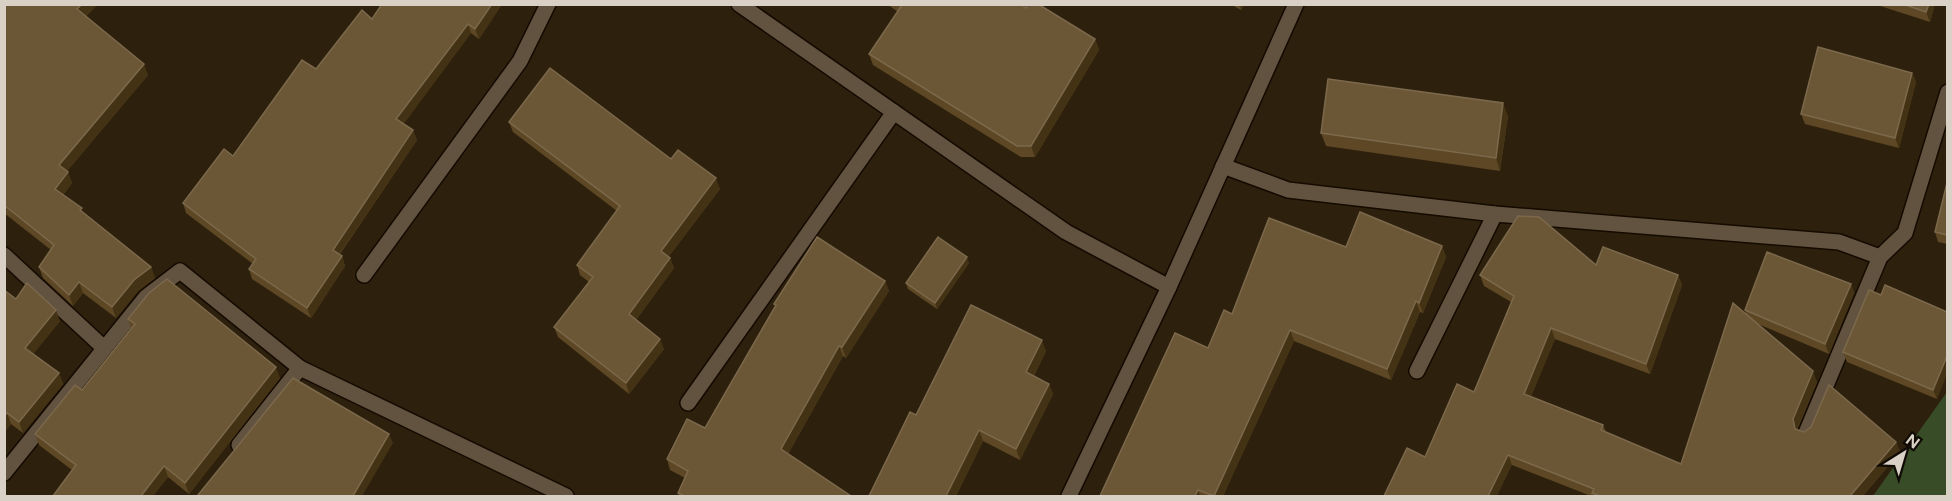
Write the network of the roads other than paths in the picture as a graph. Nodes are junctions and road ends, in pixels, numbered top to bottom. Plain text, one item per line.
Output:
1 (548, 4) edge
2 (739, 4) edge
3 (1296, 4) edge
4 (1947, 92) edge
5 (894, 112) junction
6 (1222, 166) junction
7 (1495, 214) junction
8 (4, 255) edge
9 (1880, 257) junction
10 (364, 275) dead end
11 (1169, 287) junction
12 (104, 348) junction
13 (300, 368) junction
14 (1418, 371) dead end
15 (688, 403) dead end
16 (1806, 433) edge
17 (228, 460) edge
18 (4, 473) edge
19 (566, 496) edge
20 (1069, 496) edge

1 - 10 street
2 - 5 street
3 - 6 street
4 - 9 street
5 - 11 street
5 - 15 street
6 - 7 street
6 - 11 street
7 - 9 street
7 - 14 street
8 - 12 street
9 - 16 street
11 - 20 street
12 - 13 street
12 - 18 street
13 - 17 street
13 - 19 street

